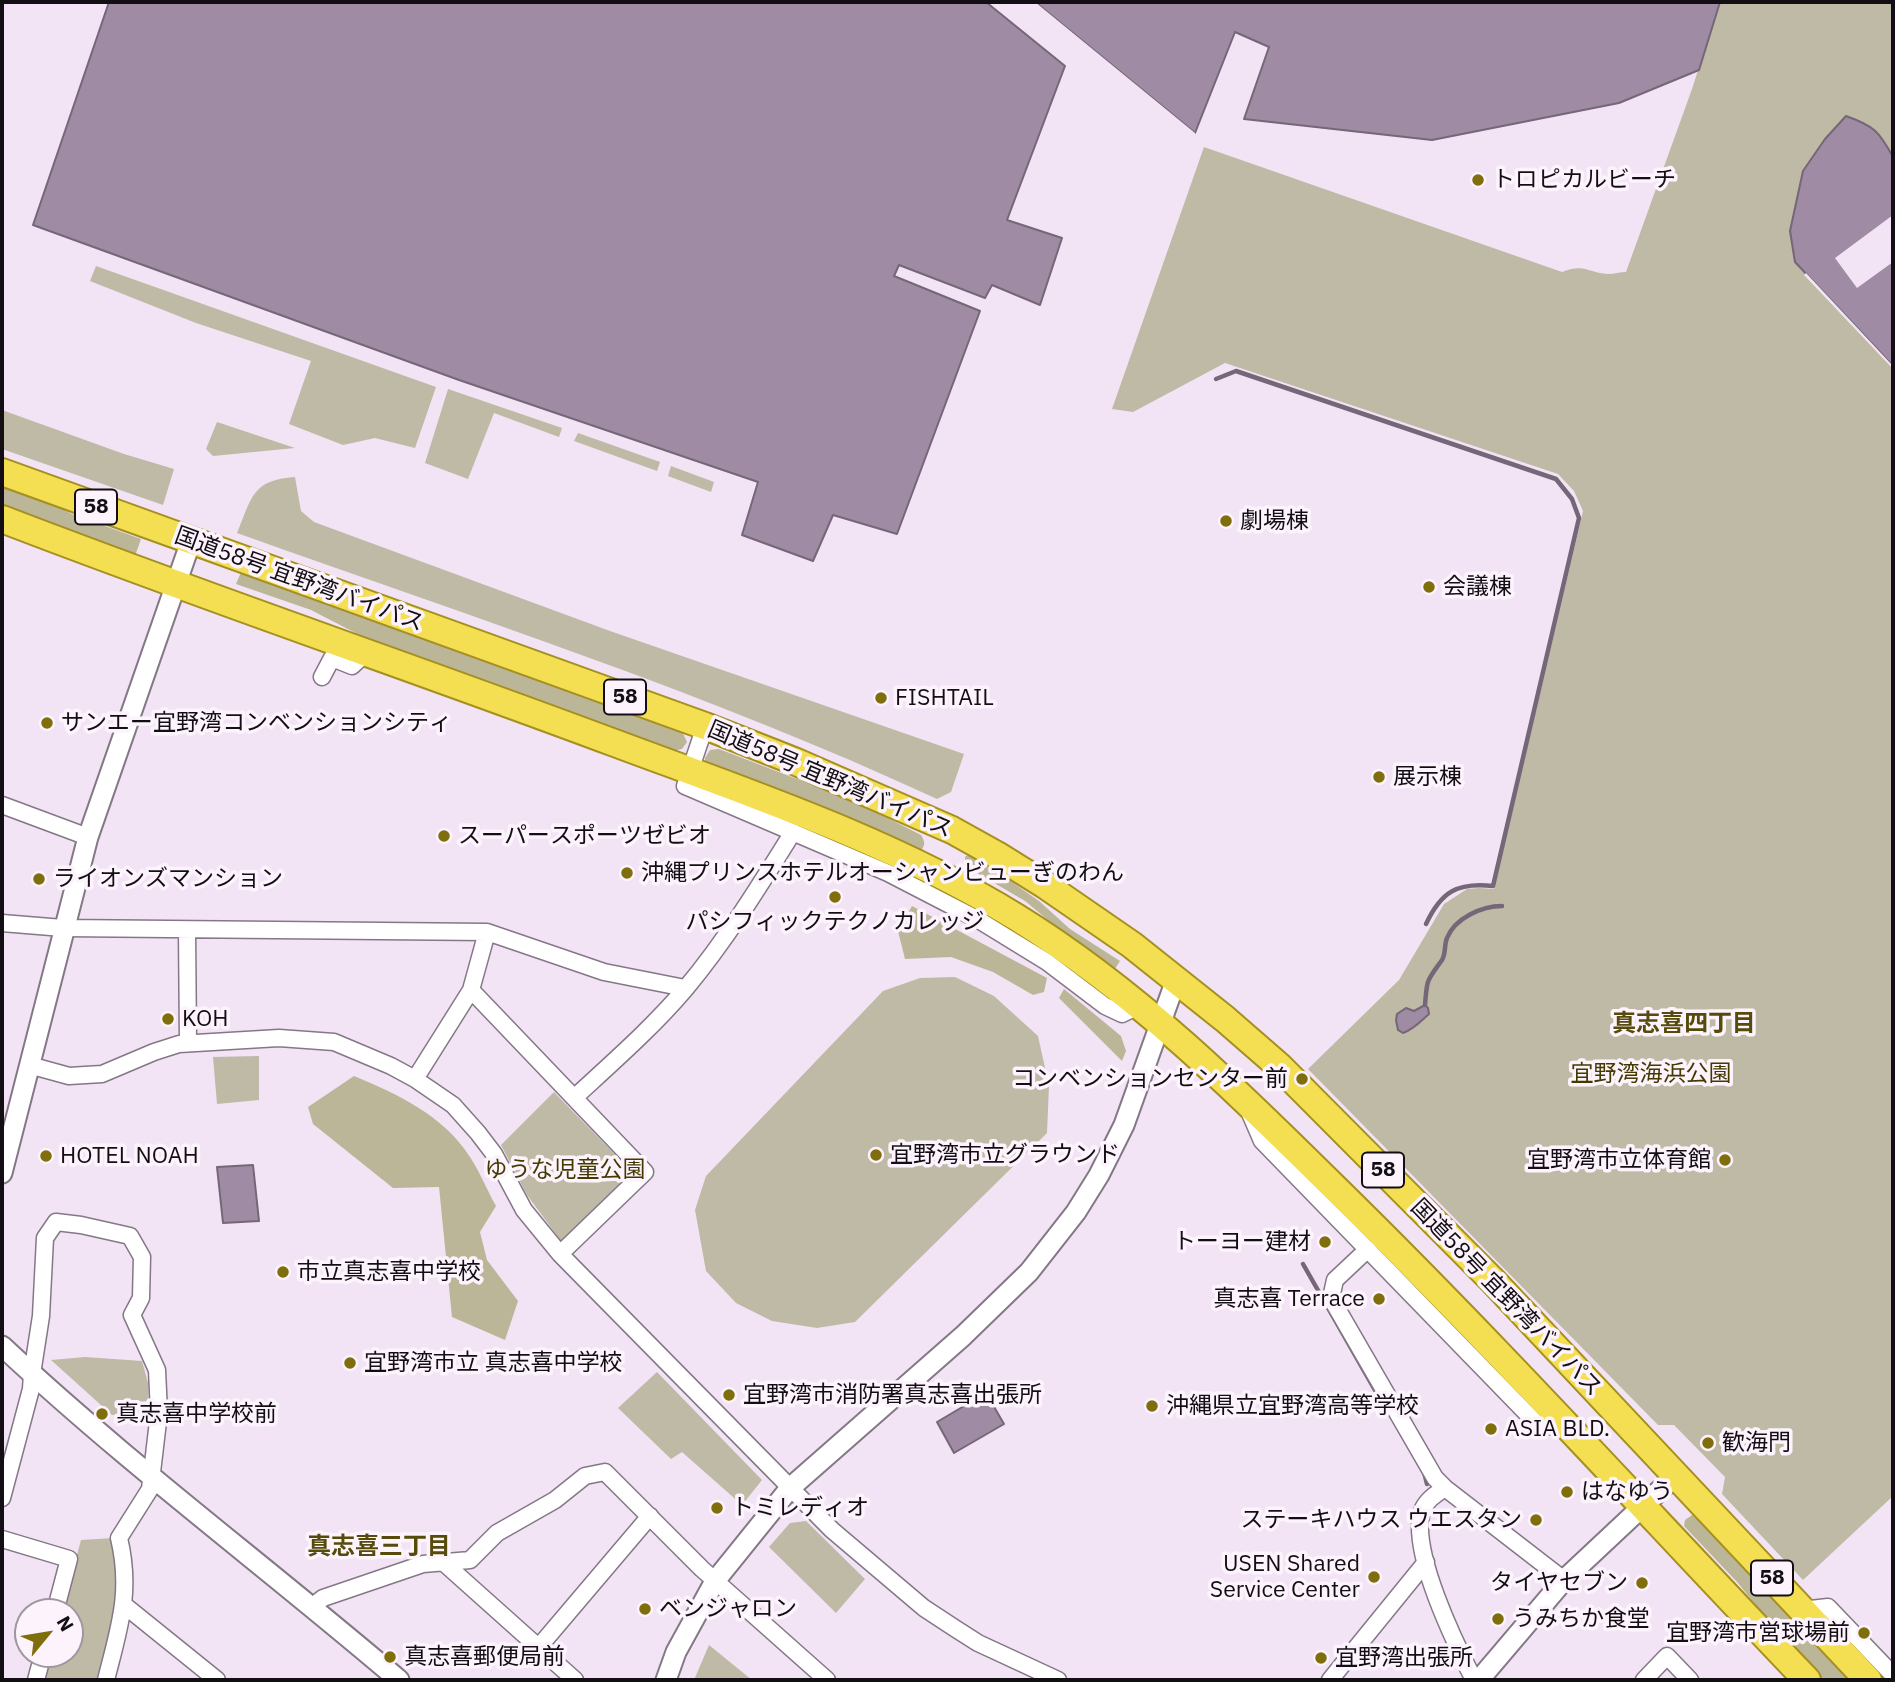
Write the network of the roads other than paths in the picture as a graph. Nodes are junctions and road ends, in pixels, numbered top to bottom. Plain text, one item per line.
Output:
1 (2, 472) edge
2 (2, 519) edge
3 (191, 541) junction
4 (176, 583) junction
5 (367, 652) junction
6 (322, 677) dead end
7 (705, 726) junction
8 (689, 770) junction
9 (2, 805) edge
10 (793, 832) junction
11 (88, 837) junction
12 (2, 922) edge
13 (63, 928) junction
14 (187, 930) junction
15 (487, 932) junction
16 (1176, 980) junction
17 (685, 988) junction
18 (471, 989) junction
19 (1140, 1005) junction
20 (1161, 1022) junction
21 (188, 1043) junction
22 (29, 1065) junction
23 (415, 1079) junction
24 (575, 1097) junction
25 (1244, 1098) junction
26 (2, 1173) edge
27 (1368, 1249) junction
28 (560, 1254) junction
29 (2, 1346) edge
30 (32, 1374) junction
31 (1569, 1428) junction
32 (153, 1476) junction
33 (1675, 1476) junction
34 (1445, 1488) junction
35 (790, 1489) junction
36 (2, 1498) edge
37 (1641, 1506) junction
38 (650, 1516) junction
39 (2, 1539) edge
40 (443, 1562) junction
41 (1426, 1562) junction
42 (1564, 1580) junction
43 (715, 1581) junction
44 (59, 1598) edge
45 (124, 1605) junction
46 (313, 1606) junction
47 (1802, 1610) junction
48 (538, 1648) junction
49 (1893, 1675) edge
50 (1803, 1678) edge
51 (106, 1680) edge
52 (217, 1680) edge
53 (399, 1680) edge
54 (575, 1680) edge
55 (666, 1680) edge
56 (827, 1680) edge
57 (1058, 1680) edge
58 (1330, 1680) edge
59 (1476, 1680) edge
60 (1644, 1680) edge
61 (1690, 1680) edge
62 (1868, 1680) edge

1 - 3 highway, 国道58号 宜野湾バイパス / 58
2 - 4 highway, 国道58号 宜野湾バイパス / 58
3 - 4 street
3 - 7 highway, 国道58号 宜野湾バイパス / 58
4 - 5 highway, 国道58号 宜野湾バイパス / 58
4 - 11 street
5 - 6 street
5 - 8 highway, 国道58号 宜野湾バイパス / 58
7 - 8 street
7 - 16 highway, 国道58号 宜野湾バイパス / 58
8 - 10 street
8 - 19 highway, 国道58号 宜野湾バイパス / 58
9 - 11 street
10 - 17 street
10 - 19 street
11 - 13 street
12 - 13 street
13 - 14 street
13 - 22 street
14 - 15 street
14 - 21 street
15 - 17 street
15 - 18 street
16 - 20 street
16 - 33 highway, 国道58号 宜野湾バイパス / 58
17 - 24 street
18 - 23 street
18 - 24 street
19 - 20 highway, 国道58号 宜野湾バイパス / 58
20 - 25 highway, 国道58号 宜野湾バイパス / 58
20 - 35 street
21 - 22 street
21 - 23 street
22 - 26 street
23 - 28 street
24 - 28 street
25 - 27 street
25 - 31 highway, 国道58号 宜野湾バイパス / 58
27 - 31 street
27 - 34 street
28 - 35 street
29 - 30 street
30 - 32 street
30 - 32 street
30 - 36 street
31 - 37 highway, 国道58号 宜野湾バイパス / 58
32 - 45 street
32 - 46 street
33 - 37 street
33 - 47 highway, 国道58号 宜野湾バイパス / 58
34 - 41 street
34 - 42 street
35 - 43 street
35 - 57 street
37 - 42 street
37 - 50 highway, 国道58号 宜野湾バイパス / 58
38 - 40 street
38 - 43 street
38 - 48 street
39 - 44 street
40 - 46 street
40 - 48 street
41 - 58 street
41 - 59 street
42 - 59 street
43 - 55 street
43 - 56 street
45 - 51 street
45 - 52 street
46 - 53 street
47 - 49 street
47 - 62 highway, 国道58号 宜野湾バイパス / 58
48 - 54 street
60 - 61 street

